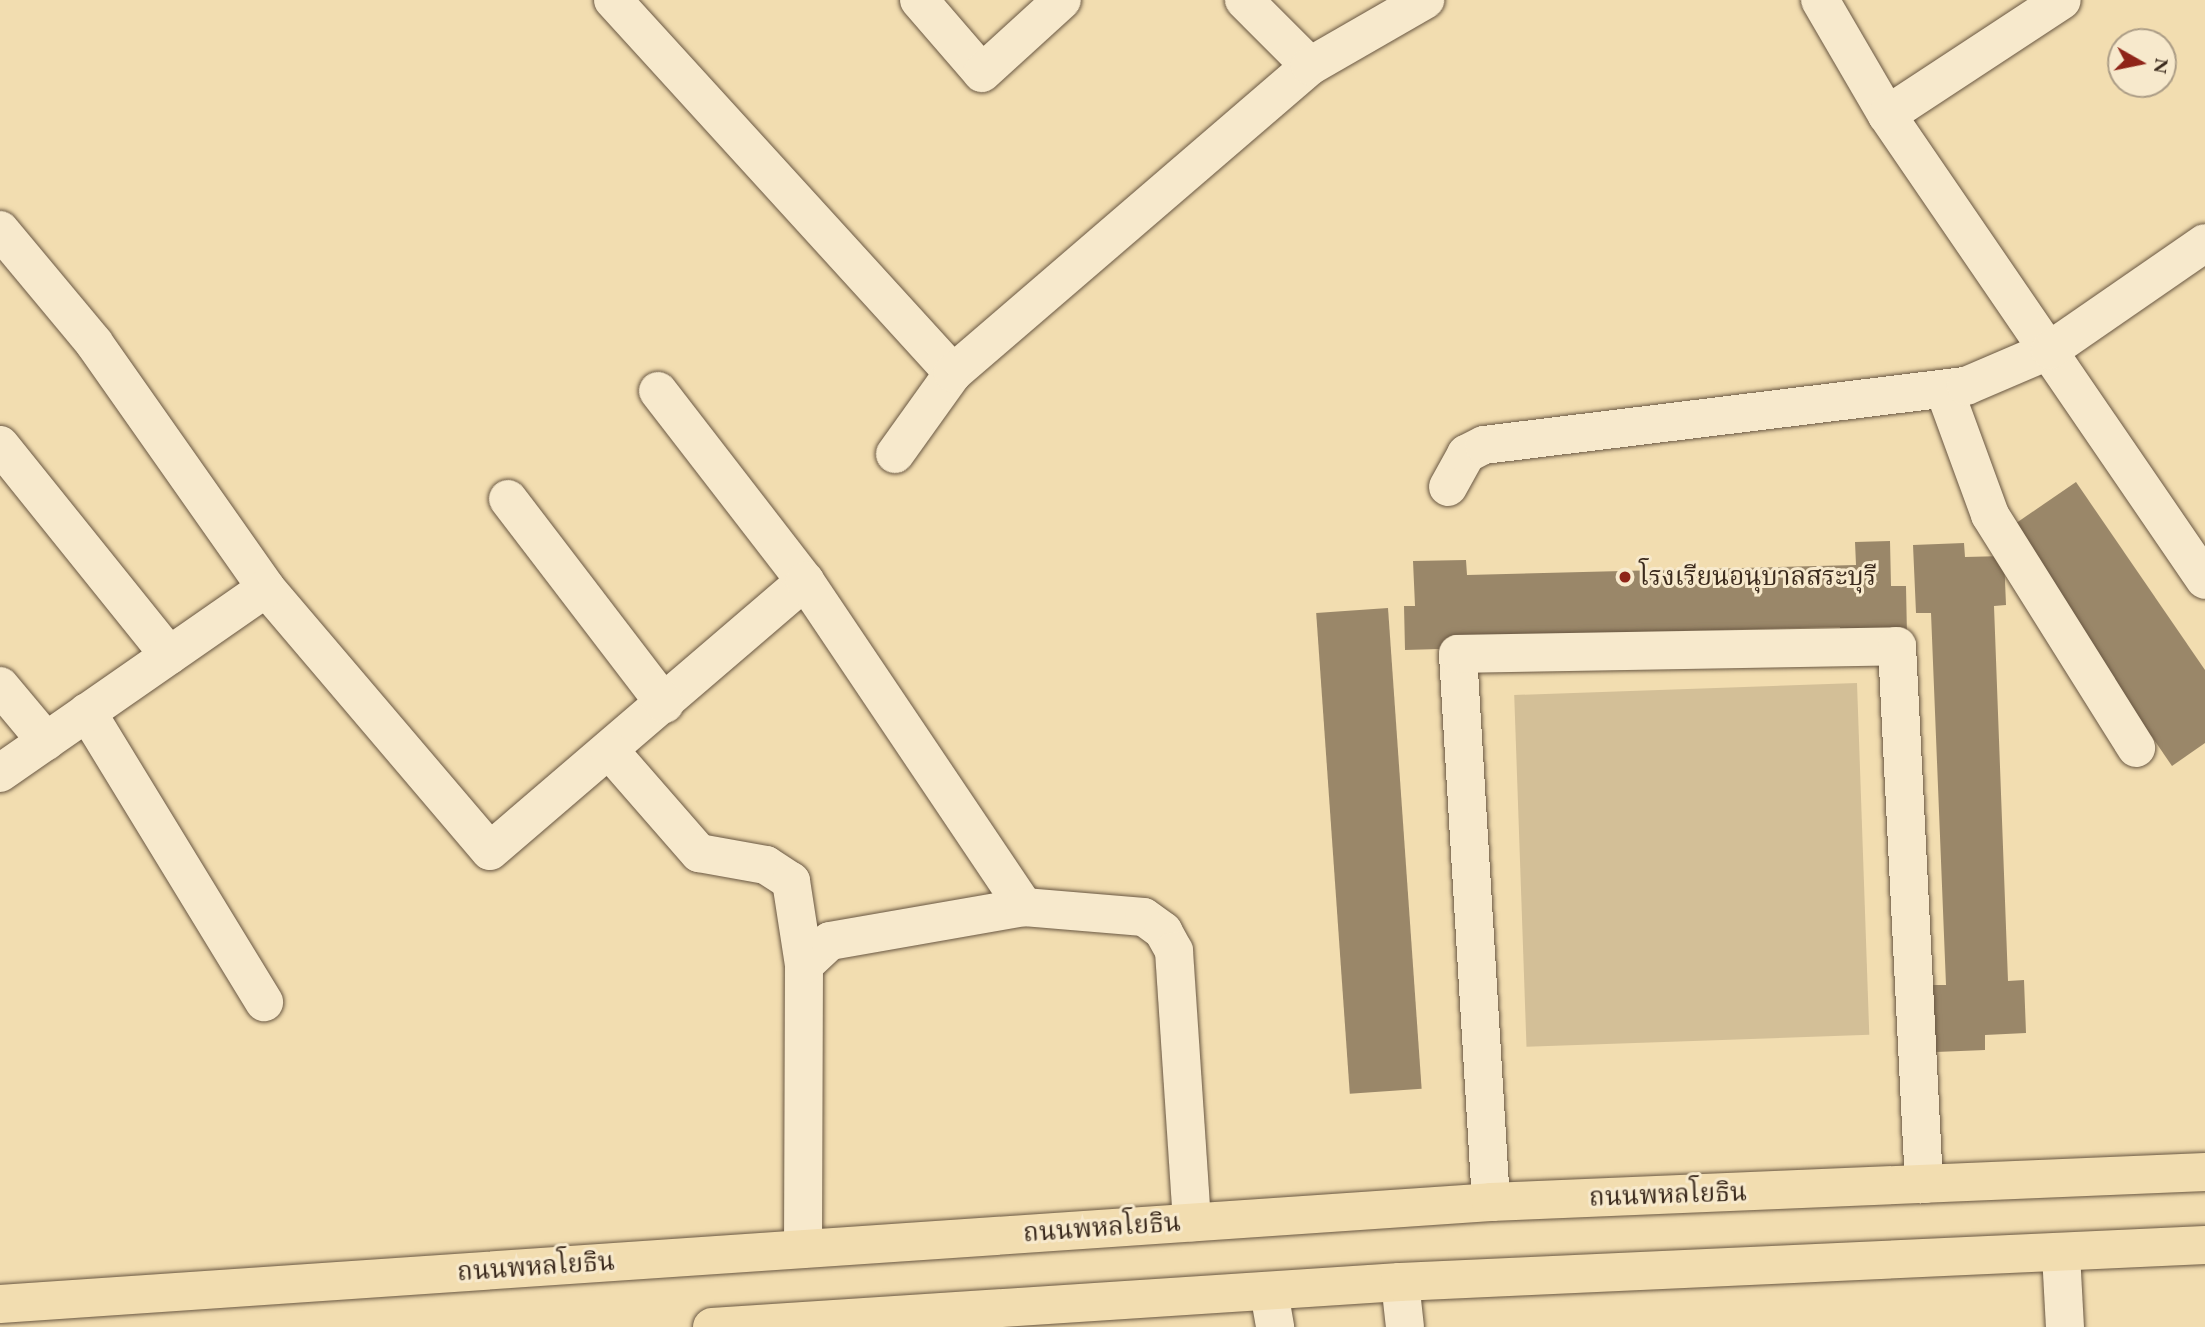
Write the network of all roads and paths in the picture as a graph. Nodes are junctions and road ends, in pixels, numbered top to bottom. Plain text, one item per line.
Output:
1 (613, 0) edge
2 (919, 0) edge
3 (1062, 0) edge
4 (1244, 0) edge
5 (1425, 0) edge
6 (1819, 0) edge
7 (2062, 0) edge
8 (1310, 66) junction
9 (1887, 116) junction
10 (0, 229) edge
11 (2205, 243) edge
12 (2050, 350) junction
13 (953, 373) junction
14 (1944, 389) junction
15 (658, 391) dead end
16 (0, 445) edge
17 (895, 453) dead end
18 (1448, 487) dead end
19 (508, 499) dead end
20 (2205, 580) edge
21 (805, 581) junction
22 (266, 588) junction
23 (169, 655) junction
24 (0, 686) edge
25 (665, 704) junction
26 (87, 712) junction
27 (46, 741) junction
28 (2136, 748) dead end
29 (609, 750) junction
30 (0, 773) edge
31 (1024, 907) junction
32 (803, 965) junction
33 (264, 1002) dead end
34 (2205, 1172) edge
35 (1924, 1184) junction
36 (1491, 1202) junction
37 (1192, 1222) junction
38 (2205, 1245) edge
39 (803, 1249) junction
40 (2061, 1254) junction
41 (1400, 1282) junction
42 (0, 1304) edge
43 (1272, 1310) edge
44 (712, 1327) edge
45 (1405, 1327) edge
46 (2065, 1327) edge

1 - 13 street
2 - 3 street
4 - 8 street
5 - 8 street
6 - 9 street
7 - 9 street
8 - 13 street
9 - 12 street
10 - 22 street
11 - 12 street
12 - 14 street
12 - 20 street
13 - 17 street
14 - 18 street
14 - 28 street
15 - 21 street
16 - 23 street
19 - 25 street
21 - 25 street
21 - 31 street
22 - 23 street
22 - 29 street
23 - 26 street
24 - 27 street
25 - 29 street
26 - 27 street
26 - 33 street
27 - 30 street
29 - 32 street
31 - 32 street
31 - 37 street
32 - 39 street
34 - 35 main road, ถนนพหลโยธิน
35 - 36 main road, ถนนพหลโยธิน
35 - 36 street
36 - 37 main road, ถนนพหลโยธิน
37 - 39 main road, ถนนพหลโยธิน
38 - 40 main road
39 - 42 main road, ถนนพหลโยธิน
40 - 41 main road
40 - 46 street
41 - 43 main road
41 - 45 street
43 - 44 main road

